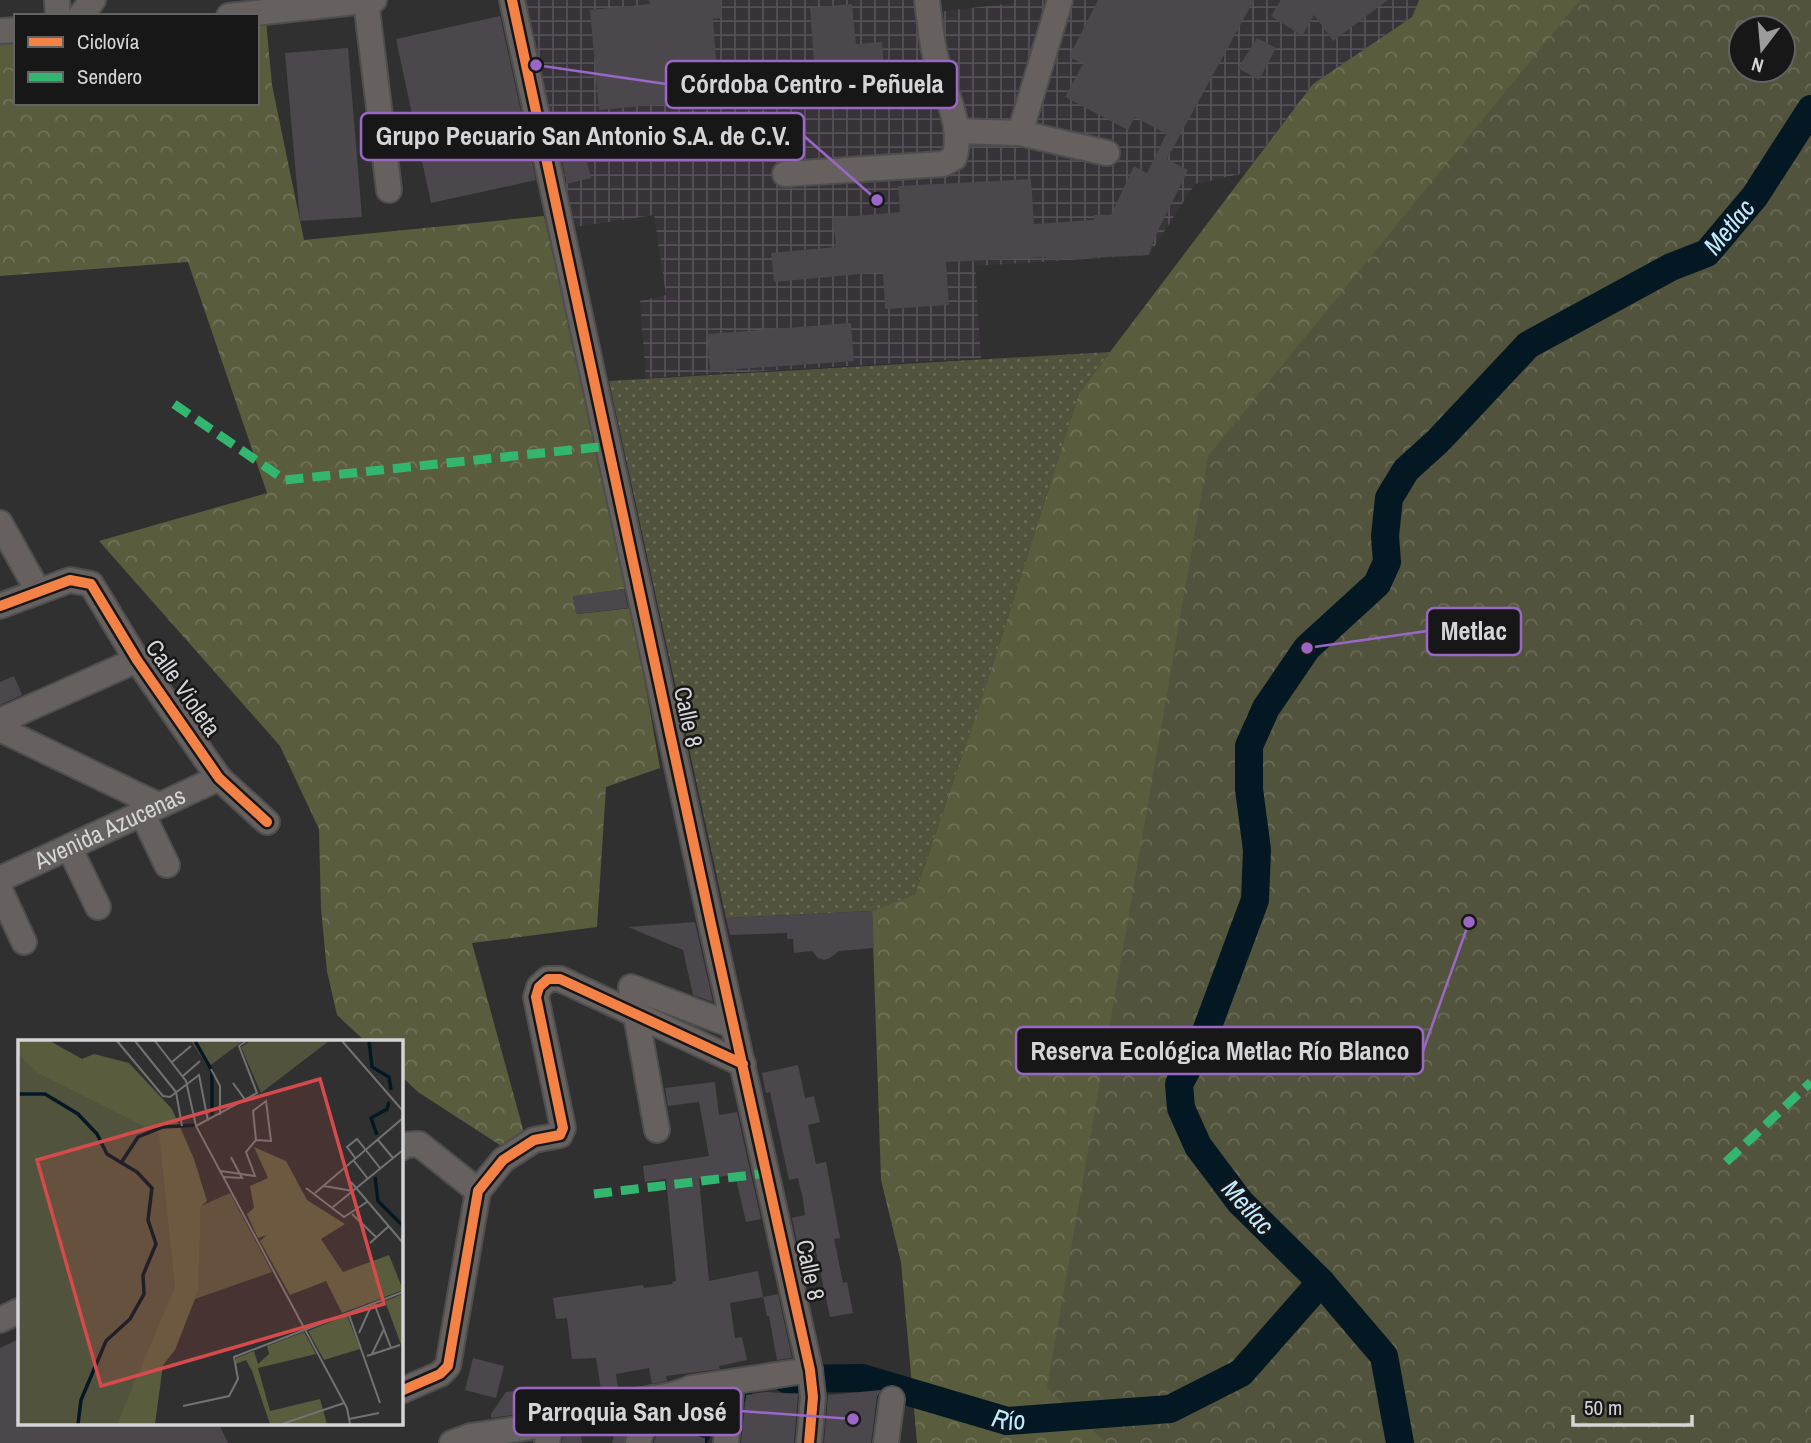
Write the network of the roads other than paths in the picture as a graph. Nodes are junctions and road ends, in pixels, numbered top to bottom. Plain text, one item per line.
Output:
1 (93, 0) edge
2 (374, 0) edge
3 (512, 0) edge
4 (927, 0) edge
5 (1060, 0) edge
6 (366, 1) edge
7 (82, 14) edge
8 (247, 14) edge
9 (957, 131) junction
10 (1020, 133) junction
11 (1107, 153) dead end
12 (785, 174) dead end
13 (388, 190) dead end
14 (0, 523) edge
15 (38, 591) junction
16 (0, 606) edge
17 (137, 660) junction
18 (0, 721) edge
19 (0, 729) edge
20 (219, 778) junction
21 (150, 809) junction
22 (267, 822) dead end
23 (69, 847) junction
24 (167, 865) dead end
25 (0, 879) edge
26 (0, 890) edge
27 (97, 907) dead end
28 (24, 942) dead end
29 (635, 1013) junction
30 (734, 1026) junction
31 (743, 1064) junction
32 (657, 1130) dead end
33 (402, 1147) edge
34 (478, 1191) junction
35 (18, 1311) edge
36 (0, 1320) edge
37 (810, 1370) junction
38 (402, 1391) edge
39 (731, 1391) junction
40 (652, 1398) junction
41 (892, 1399) dead end
42 (549, 1433) edge
43 (466, 1441) edge
44 (638, 1443) edge
45 (726, 1443) edge
46 (809, 1443) edge
47 (886, 1443) edge

1 - 7 street
2 - 6 street
3 - 30 street, Calle 8
4 - 9 street
5 - 10 street
6 - 8 street
6 - 13 street
9 - 10 street
9 - 12 street
10 - 11 street
14 - 15 street
15 - 16 street
15 - 17 street, Calle Violeta
17 - 18 street
17 - 20 street, Calle Violeta
19 - 21 street
20 - 21 street, Avenida Azucenas
20 - 22 street, Calle Violeta
21 - 23 street, Avenida Azucenas
21 - 24 street
23 - 25 street, Avenida Azucenas
23 - 27 street
26 - 28 street
29 - 30 street
29 - 31 street
29 - 32 street
29 - 34 street
30 - 31 street, Calle 8
31 - 37 street, Calle 8
33 - 34 street
34 - 38 street
35 - 36 street
37 - 39 street
37 - 46 street, Calle 8
39 - 40 street
39 - 45 street
40 - 42 street
40 - 44 street
41 - 47 street
42 - 43 street

